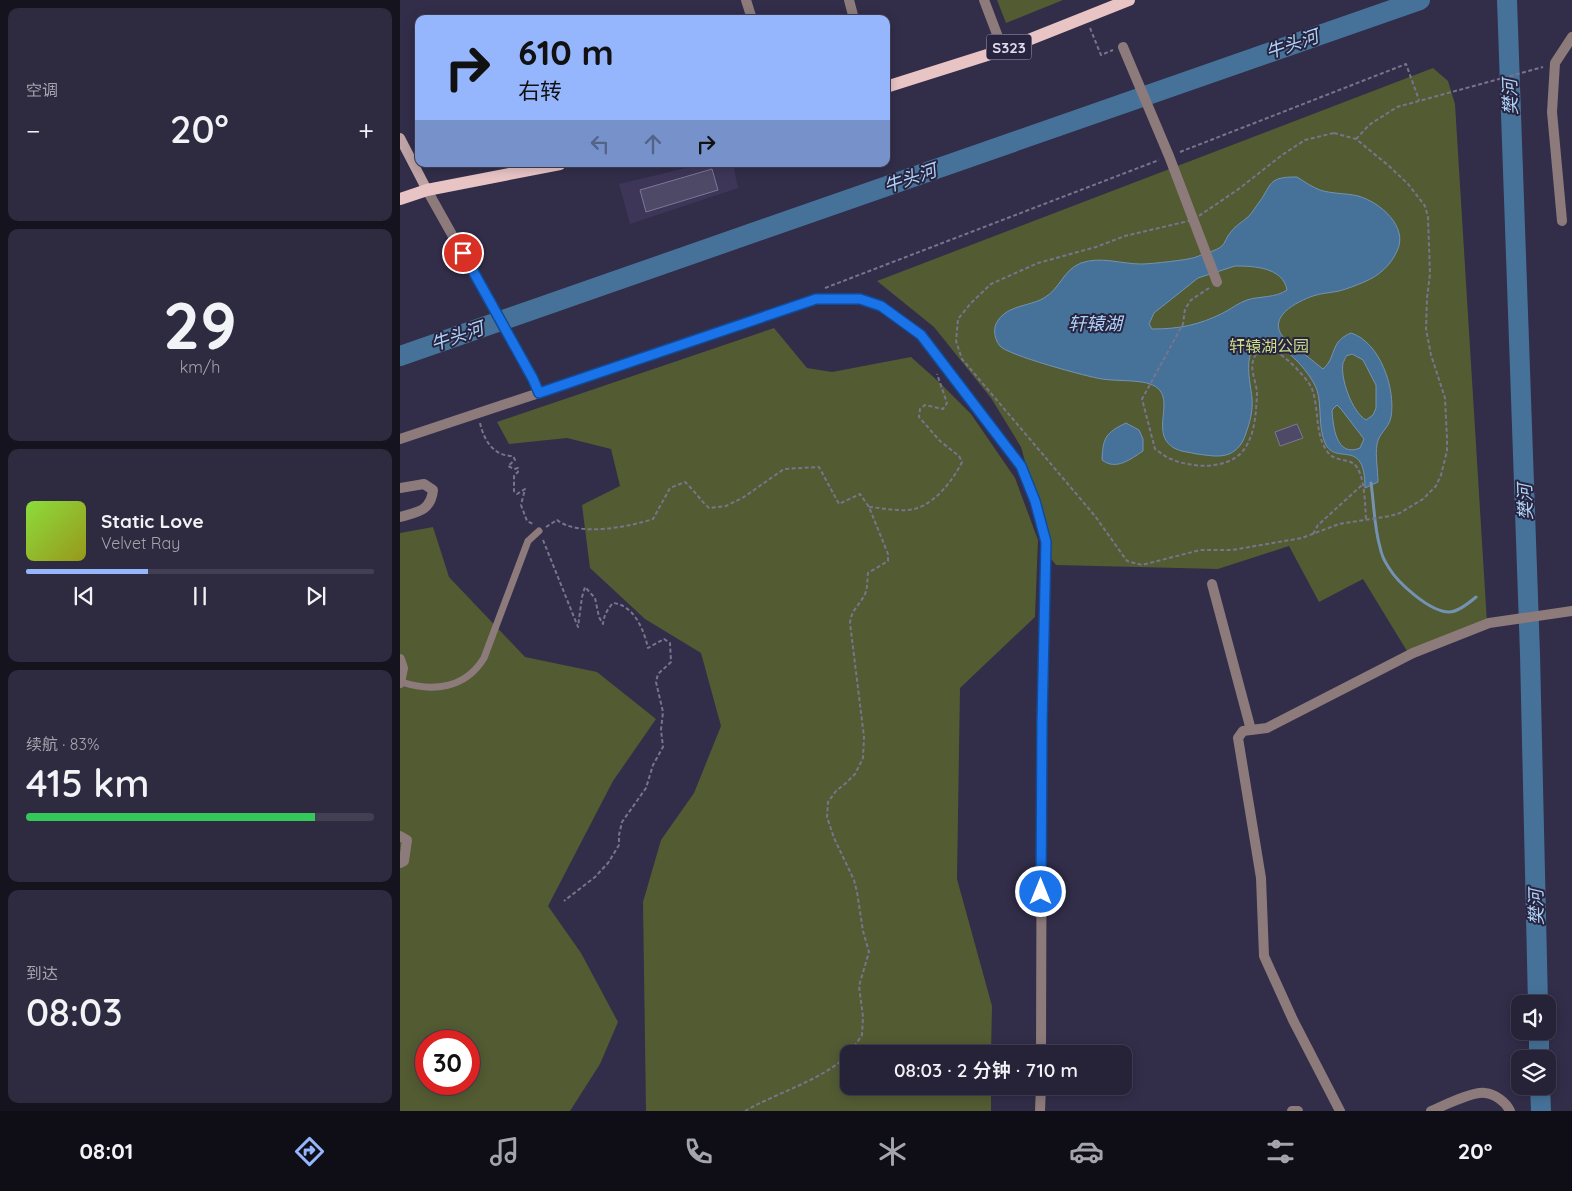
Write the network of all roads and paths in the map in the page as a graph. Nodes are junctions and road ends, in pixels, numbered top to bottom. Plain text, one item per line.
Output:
1 (746, 0) edge
2 (849, 0) edge
3 (984, 0) edge
4 (1129, 0) edge
5 (751, 15) edge
6 (853, 15) edge
7 (1086, 17) junction
8 (1572, 37) edge
9 (1123, 47) joint
10 (1003, 50) junction
11 (1549, 65) dead end
12 (890, 86) edge
13 (1419, 100) junction
14 (400, 138) edge
15 (1356, 139) junction
16 (1169, 156) junction
17 (415, 167) edge
18 (415, 167) edge
19 (545, 167) edge
20 (427, 190) junction
21 (400, 199) edge
22 (1193, 220) junction
23 (1562, 222) dead end
24 (1217, 282) joint
25 (816, 299) junction
26 (944, 367) junction
27 (539, 393) junction
28 (477, 413) junction
29 (400, 439) edge
30 (1362, 485) junction
31 (400, 488) edge
32 (869, 508) junction
33 (400, 517) edge
34 (1366, 519) junction
35 (539, 530) junction
36 (1313, 534) junction
37 (1212, 584) dead end
38 (1572, 611) edge
39 (400, 659) edge
40 (400, 682) edge
41 (1251, 730) junction
42 (400, 836) edge
43 (400, 863) edge
44 (564, 901) dead end
45 (855, 1045) edge
46 (1041, 1045) edge
47 (840, 1062) edge
48 (1041, 1095) edge
49 (745, 1111) edge
50 (1040, 1111) edge
51 (1292, 1111) edge
52 (1298, 1111) edge
53 (1340, 1111) edge
54 (1431, 1111) edge
55 (1510, 1111) edge

1 - 5 street
2 - 6 street
3 - 10 street
4 - 7 main road, S323
7 - 9 path
7 - 10 main road, S323
8 - 23 street
9 - 16 street
10 - 12 main road, S323
11 - 13 path
13 - 15 path
13 - 16 path
14 - 17 main road
15 - 22 path
15 - 34 path
16 - 22 street
16 - 25 path
18 - 20 main road
19 - 20 main road
20 - 21 main road
20 - 27 street
22 - 24 street
22 - 36 path
24 - 30 path
25 - 26 street
25 - 27 street
26 - 32 path
26 - 46 street
27 - 28 street
28 - 29 street
28 - 35 path
30 - 34 path
30 - 36 path
31 - 33 street
32 - 35 path
32 - 45 path
34 - 36 path
35 - 40 lane
35 - 44 path
37 - 41 street
38 - 41 street
39 - 40 street
41 - 53 street
42 - 43 street
47 - 49 path
48 - 50 street
51 - 52 street
54 - 55 street

